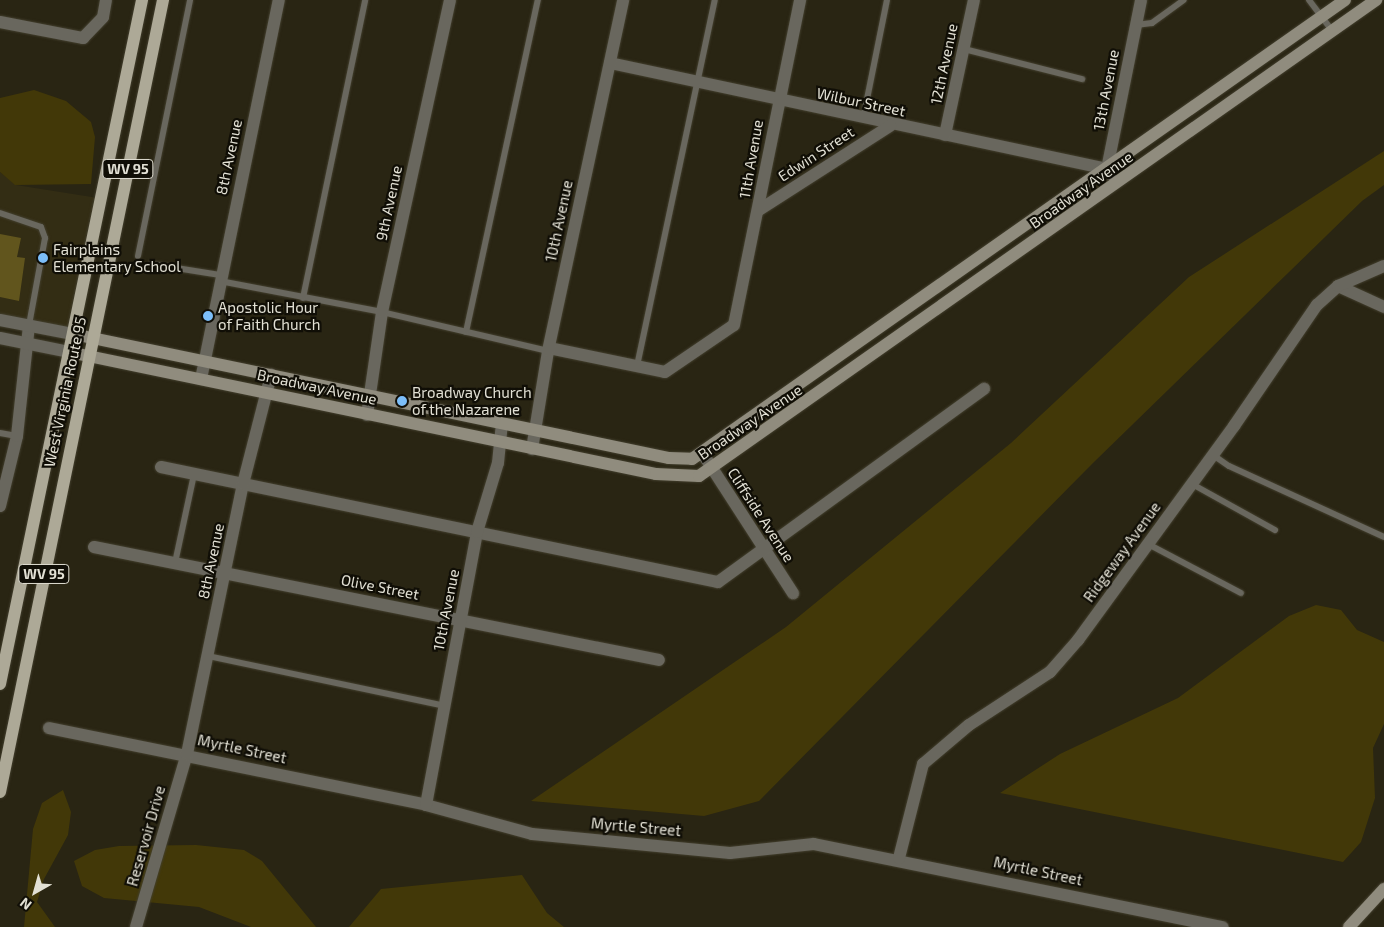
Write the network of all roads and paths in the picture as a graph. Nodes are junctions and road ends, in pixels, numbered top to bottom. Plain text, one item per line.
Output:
1 (106, 0) edge
2 (142, 0) edge
3 (163, 0) edge
4 (190, 0) edge
5 (279, 0) edge
6 (365, 0) edge
7 (450, 0) edge
8 (538, 0) edge
9 (622, 0) edge
10 (715, 0) edge
11 (800, 0) edge
12 (887, 0) edge
13 (974, 0) edge
14 (1141, 0) edge
15 (1184, 0) edge
16 (1309, 0) edge
17 (1345, 0) edge
18 (1376, 0) edge
19 (1321, 16) junction
20 (0, 22) edge
21 (1136, 25) junction
22 (1333, 32) junction
23 (964, 49) junction
24 (610, 63) junction
25 (1082, 79) dead end
26 (698, 83) junction
27 (779, 101) junction
28 (863, 120) junction
29 (890, 126) junction
30 (945, 135) junction
31 (1107, 169) junction
32 (1117, 184) junction
33 (759, 210) junction
34 (0, 213) edge
35 (138, 256) dead end
36 (150, 264) dead end
37 (1384, 266) edge
38 (219, 278) junction
39 (1338, 286) junction
40 (303, 298) junction
41 (1384, 307) edge
42 (382, 312) junction
43 (0, 320) edge
44 (28, 325) junction
45 (466, 332) junction
46 (73, 334) junction
47 (0, 338) edge
48 (93, 338) junction
49 (25, 343) junction
50 (548, 349) junction
51 (69, 352) junction
52 (89, 356) junction
53 (204, 361) junction
54 (637, 366) junction
55 (271, 375) junction
56 (201, 379) junction
57 (984, 389) dead end
58 (267, 394) junction
59 (370, 396) junction
60 (367, 415) junction
61 (502, 423) junction
62 (536, 430) junction
63 (0, 433) edge
64 (17, 436) junction
65 (499, 442) junction
66 (532, 449) junction
67 (703, 454) junction
68 (1213, 455) junction
69 (161, 467) dead end
70 (712, 470) junction
71 (194, 474) junction
72 (243, 484) junction
73 (1192, 484) junction
74 (0, 506) edge
75 (1275, 530) dead end
76 (477, 532) junction
77 (1384, 537) edge
78 (1148, 544) junction
79 (94, 547) dead end
80 (763, 548) junction
81 (175, 563) junction
82 (225, 573) junction
83 (1241, 593) dead end
84 (793, 594) dead end
85 (461, 620) junction
86 (208, 656) junction
87 (658, 660) dead end
88 (0, 684) edge
89 (445, 706) junction
90 (49, 728) dead end
91 (187, 754) junction
92 (0, 792) edge
93 (426, 805) junction
94 (899, 858) junction
95 (1384, 890) edge
96 (136, 927) edge
97 (1224, 927) edge
98 (1348, 927) edge

1 - 20 street
2 - 46 main road, West Virginia Route 95 / WV 95
3 - 48 main road, West Virginia Route 95 / WV 95
4 - 35 lane
5 - 38 street, 8th Avenue
6 - 40 lane
7 - 42 street, 9th Avenue
8 - 45 lane
9 - 24 street, 10th Avenue
10 - 26 lane
11 - 27 street, 11th Avenue
12 - 28 lane
13 - 23 street, 12th Avenue
14 - 21 street, 13th Avenue
15 - 21 lane
16 - 19 lane
17 - 19 main road, Broadway Avenue
18 - 22 main road, Broadway Avenue
19 - 22 lane
19 - 31 main road, Broadway Avenue
21 - 31 street, 13th Avenue
22 - 32 main road, Broadway Avenue
23 - 25 lane
23 - 30 street, 12th Avenue
24 - 26 street, Wilbur Street
24 - 50 street, 10th Avenue
26 - 27 street, Wilbur Street
26 - 54 lane
27 - 28 street, Wilbur Street
27 - 33 street, 11th Avenue
28 - 29 street, Wilbur Street
29 - 30 street, Wilbur Street
29 - 33 street, Edwin Street
30 - 31 street, Wilbur Street
31 - 32 street
31 - 67 main road, Broadway Avenue
32 - 70 main road, Broadway Avenue
33 - 54 street, 11th Avenue
34 - 44 lane
36 - 38 lane
37 - 39 street, Ridgeway Avenue
38 - 40 lane
38 - 53 street, 8th Avenue
39 - 41 street
39 - 68 street, Ridgeway Avenue
40 - 42 lane
42 - 45 lane
42 - 59 street, 9th Avenue
43 - 44 street, Broadway Avenue
44 - 46 street, Broadway Avenue
44 - 49 street
45 - 50 lane
46 - 48 main road, Broadway Avenue
46 - 51 main road, West Virginia Route 95 / WV 95
47 - 49 street, Broadway Avenue
48 - 52 main road, West Virginia Route 95 / WV 95
48 - 53 main road, Broadway Avenue
49 - 51 street, Broadway Avenue
49 - 64 street
50 - 54 street
50 - 62 street, 10th Avenue
51 - 52 main road, Broadway Avenue
51 - 88 main road, West Virginia Route 95 / WV 95
52 - 56 main road, Broadway Avenue
52 - 92 main road, West Virginia Route 95 / WV 95
53 - 55 main road, Broadway Avenue
53 - 56 street, 8th Avenue
55 - 58 street, 8th Avenue
55 - 59 main road, Broadway Avenue
56 - 58 main road, Broadway Avenue
57 - 80 street
58 - 60 main road, Broadway Avenue
58 - 72 street, 8th Avenue
59 - 60 street, 9th Avenue
59 - 61 main road, Broadway Avenue
60 - 65 main road, Broadway Avenue
61 - 62 main road, Broadway Avenue
61 - 65 street, 10th Avenue
62 - 66 street, 10th Avenue
62 - 67 main road, Broadway Avenue
63 - 64 lane
64 - 74 street
65 - 66 main road, Broadway Avenue
65 - 76 street, 10th Avenue
66 - 70 main road, Broadway Avenue
67 - 70 street, Cliffside Avenue
68 - 73 street, Ridgeway Avenue
68 - 77 lane
69 - 71 street
70 - 80 street, Cliffside Avenue
71 - 72 street
71 - 81 lane
72 - 76 street
72 - 82 street, 8th Avenue
73 - 75 lane
73 - 78 street, Ridgeway Avenue
76 - 80 street
76 - 85 street, 10th Avenue
78 - 83 lane
78 - 94 street, Ridgeway Avenue
79 - 81 street, Olive Street
80 - 84 street, Cliffside Avenue
81 - 82 street, Olive Street
82 - 85 street, Olive Street
82 - 86 street, 8th Avenue
85 - 87 street, Olive Street
85 - 89 street, 10th Avenue
86 - 89 lane
86 - 91 street, 8th Avenue
89 - 93 street, 10th Avenue
90 - 91 street, Myrtle Street
91 - 93 street, Myrtle Street
91 - 96 street, Reservoir Drive
93 - 94 street, Myrtle Street
94 - 97 street, Myrtle Street
95 - 98 main road

